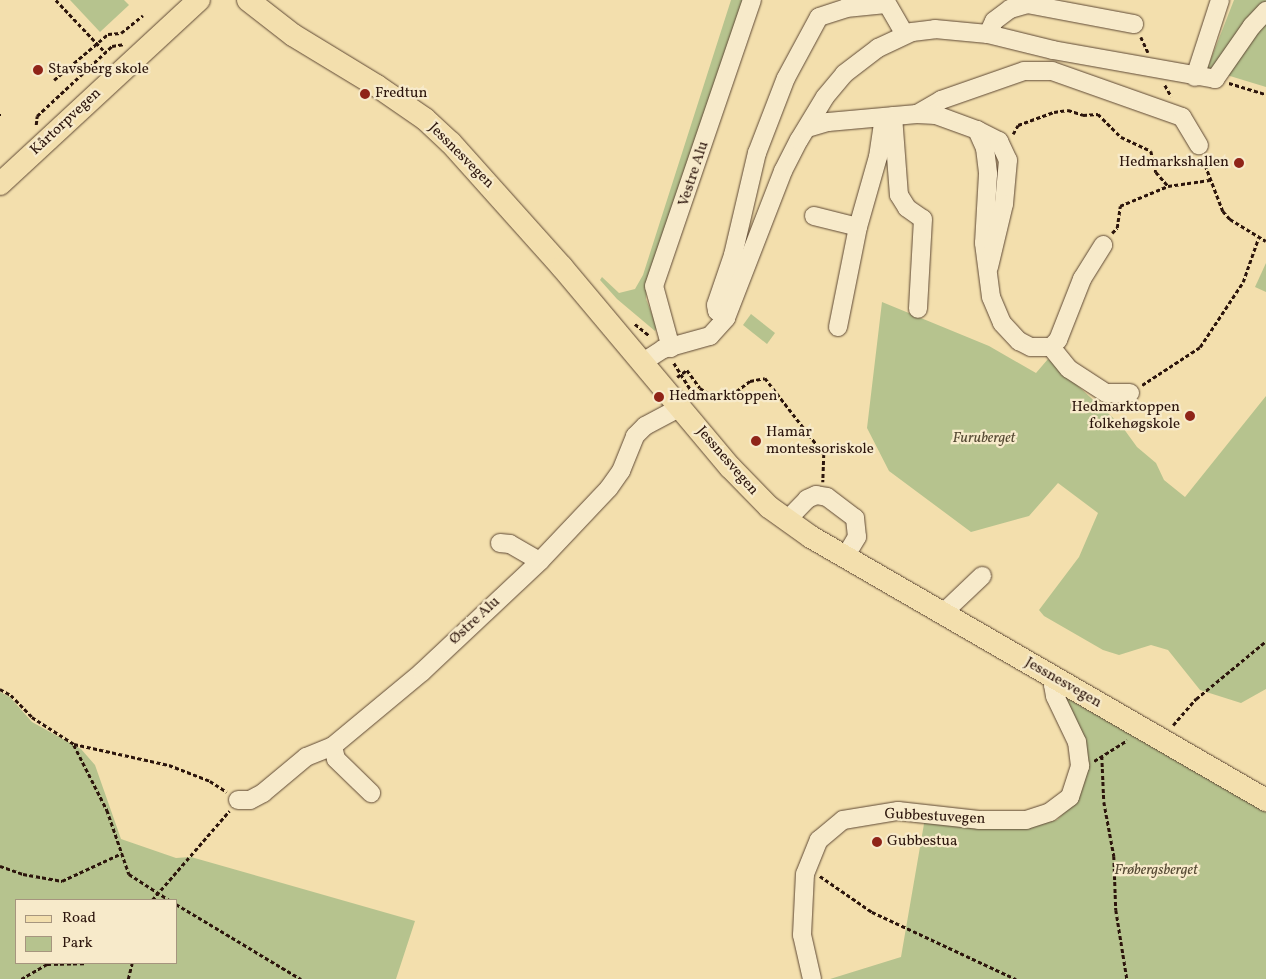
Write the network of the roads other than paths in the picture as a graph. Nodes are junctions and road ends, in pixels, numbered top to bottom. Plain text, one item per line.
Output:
1 (199, 0) edge
2 (248, 0) edge
3 (752, 0) edge
4 (1220, 0) edge
5 (886, 2) edge
6 (1266, 11) edge
7 (1134, 24) road end
8 (904, 34) junction
9 (988, 34) junction
10 (1195, 77) junction
11 (917, 114) junction
12 (888, 117) junction
13 (807, 128) junction
14 (977, 130) junction
15 (1199, 146) road end
16 (0, 184) edge
17 (814, 216) dead end
18 (858, 227) junction
19 (1102, 244) road end
20 (986, 277) junction
21 (918, 309) dead end
22 (726, 318) junction
23 (838, 327) dead end
24 (1051, 347) junction
25 (670, 352) junction
26 (642, 362) junction
27 (1130, 393) road end
28 (687, 401) junction
29 (787, 520) junction
30 (500, 544) dead end
31 (846, 557) junction
32 (540, 561) junction
33 (982, 576) dead end
34 (942, 613) junction
35 (1056, 679) junction
36 (333, 746) junction
37 (371, 793) dead end
38 (238, 800) road end
39 (1266, 800) edge
40 (812, 979) edge

1 - 16 main road, Kårtorpvegen
2 - 26 main road, Jessnesvegen
3 - 25 street, Vestre Alu
4 - 10 street
5 - 8 street
5 - 22 street
6 - 10 street
7 - 9 street
8 - 9 street
8 - 13 street
9 - 10 street
11 - 12 street
11 - 14 street
11 - 15 street
12 - 13 street
12 - 18 street
12 - 21 street
13 - 22 street
14 - 20 street
14 - 20 street
17 - 18 street
18 - 23 street
19 - 24 street
20 - 24 street
22 - 25 street
24 - 27 street
25 - 26 street
26 - 28 main road, Jessnesvegen
28 - 29 main road, Jessnesvegen
28 - 32 street, Østre Alu
29 - 31 main road, Jessnesvegen
29 - 31 street
30 - 32 street
31 - 34 main road, Jessnesvegen
32 - 36 street, Østre Alu
33 - 34 street
34 - 35 main road, Jessnesvegen
35 - 39 main road, Jessnesvegen
35 - 40 street, Gubbestuvegen
36 - 37 street
36 - 38 street, Østre Alu

